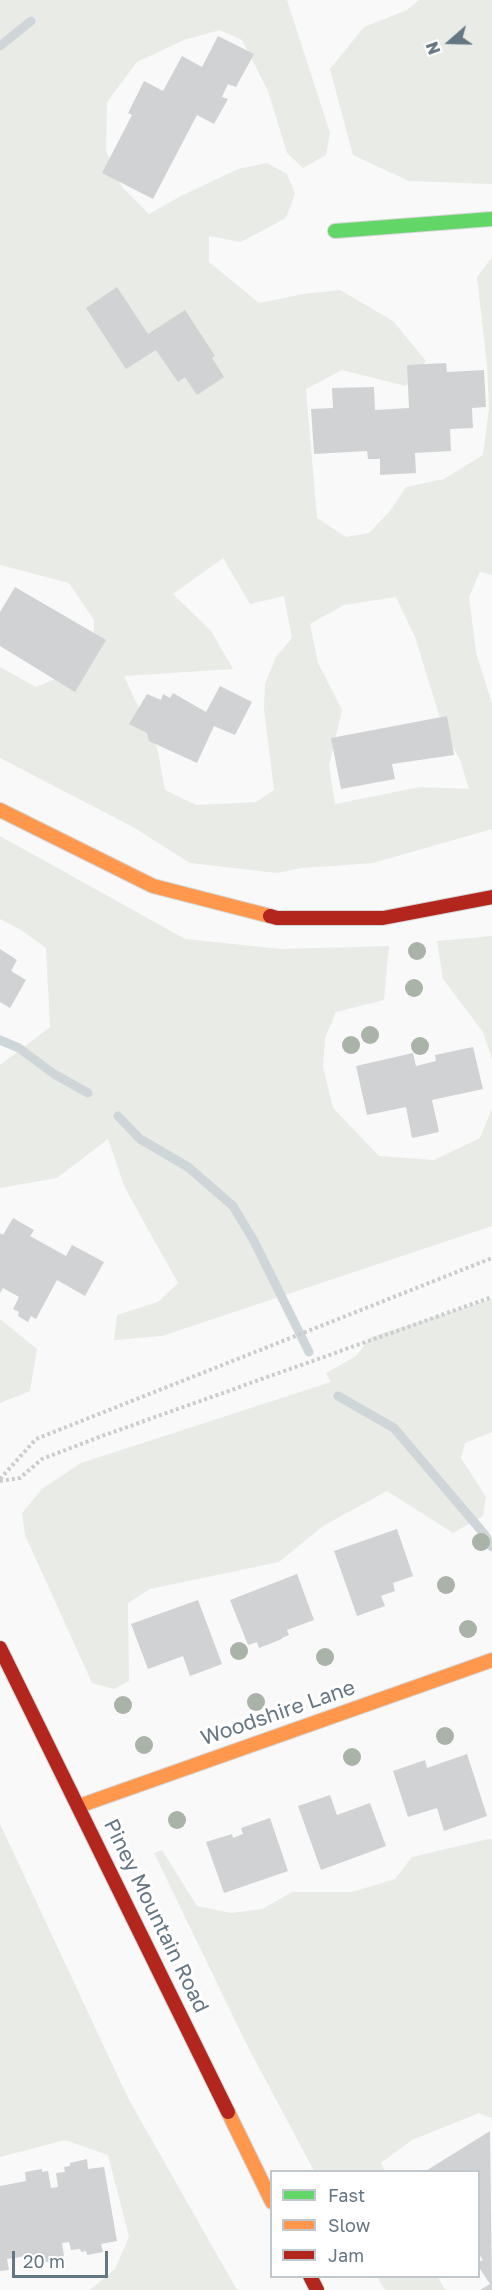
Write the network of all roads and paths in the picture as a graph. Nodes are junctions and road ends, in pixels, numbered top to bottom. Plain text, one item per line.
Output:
1 (492, 219) edge
2 (335, 231) dead end
3 (0, 810) edge
4 (492, 897) edge
5 (492, 1258) edge
6 (492, 1297) edge
7 (0, 1480) edge
8 (0, 1648) edge
9 (492, 1660) edge
10 (79, 1806) junction
11 (270, 2198) edge

1 - 2 street
3 - 4 street
5 - 7 path
6 - 7 path
8 - 10 street, Piney Mountain Road
9 - 10 street, Woodshire Lane
10 - 11 street, Piney Mountain Road

